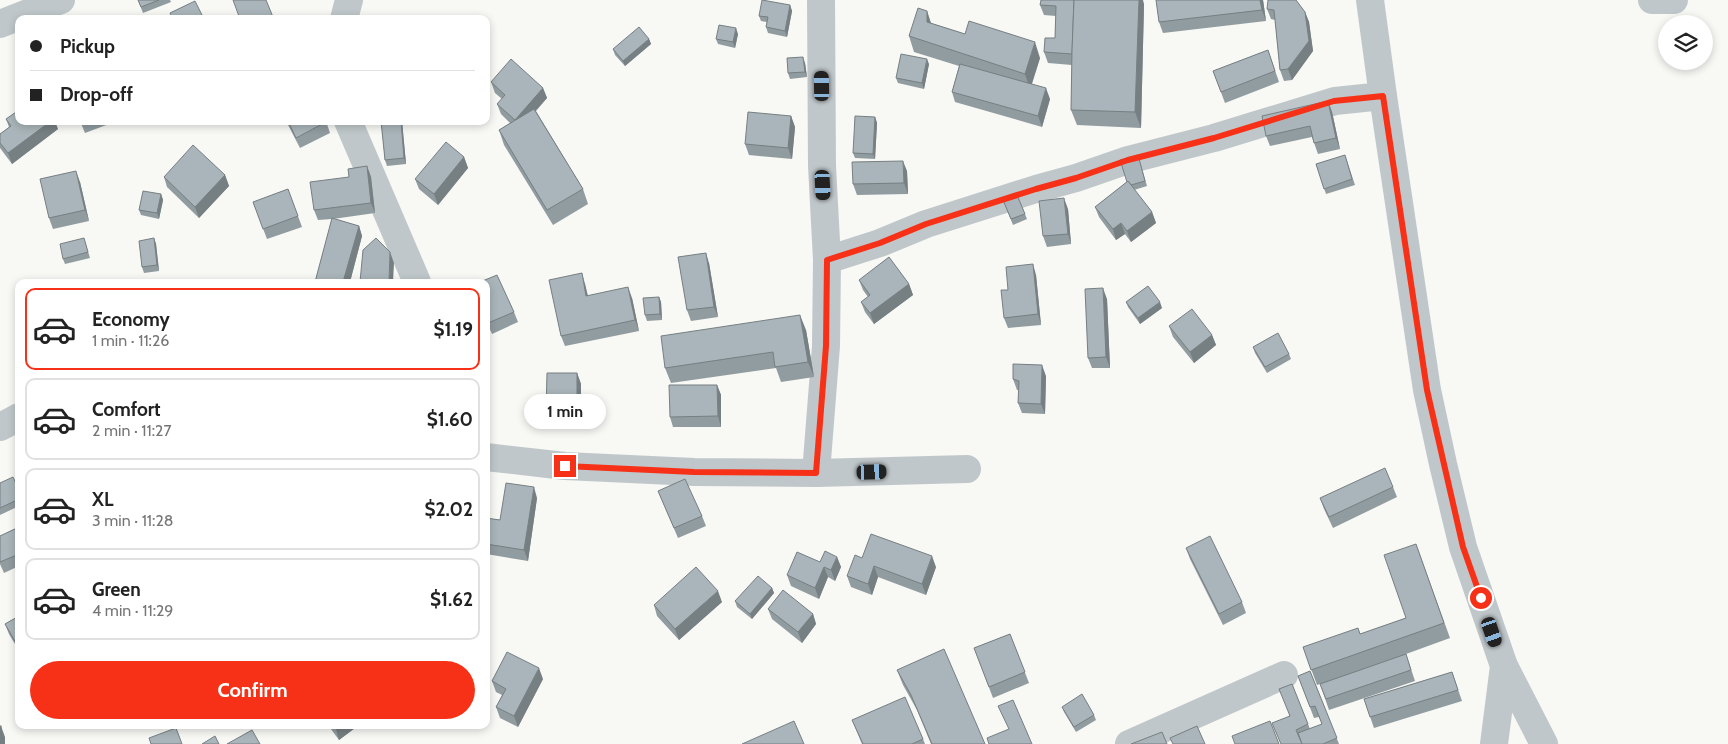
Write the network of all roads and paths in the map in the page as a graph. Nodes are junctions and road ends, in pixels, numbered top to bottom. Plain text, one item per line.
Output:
1 (61, 0) edge
2 (349, 0) edge
3 (821, 0) edge
4 (1370, 0) edge
5 (1652, 0) edge
6 (1674, 0) edge
7 (23, 15) edge
8 (345, 15) edge
9 (15, 18) edge
10 (0, 24) edge
11 (1383, 96) junction
12 (350, 125) edge
13 (827, 260) junction
14 (416, 279) edge
15 (15, 418) edge
16 (0, 427) edge
17 (490, 450) edge
18 (967, 469) dead end
19 (816, 473) junction
20 (1504, 666) junction
21 (1284, 675) dead end
22 (1129, 744) edge
23 (1494, 744) edge
24 (1544, 744) edge

1 - 7 street
2 - 8 street
3 - 13 street
4 - 11 street
5 - 6 street
9 - 10 street
11 - 13 street
11 - 20 street
12 - 14 street
13 - 19 street
15 - 16 street
17 - 19 street
18 - 19 street
20 - 23 street
20 - 24 street
21 - 22 street

